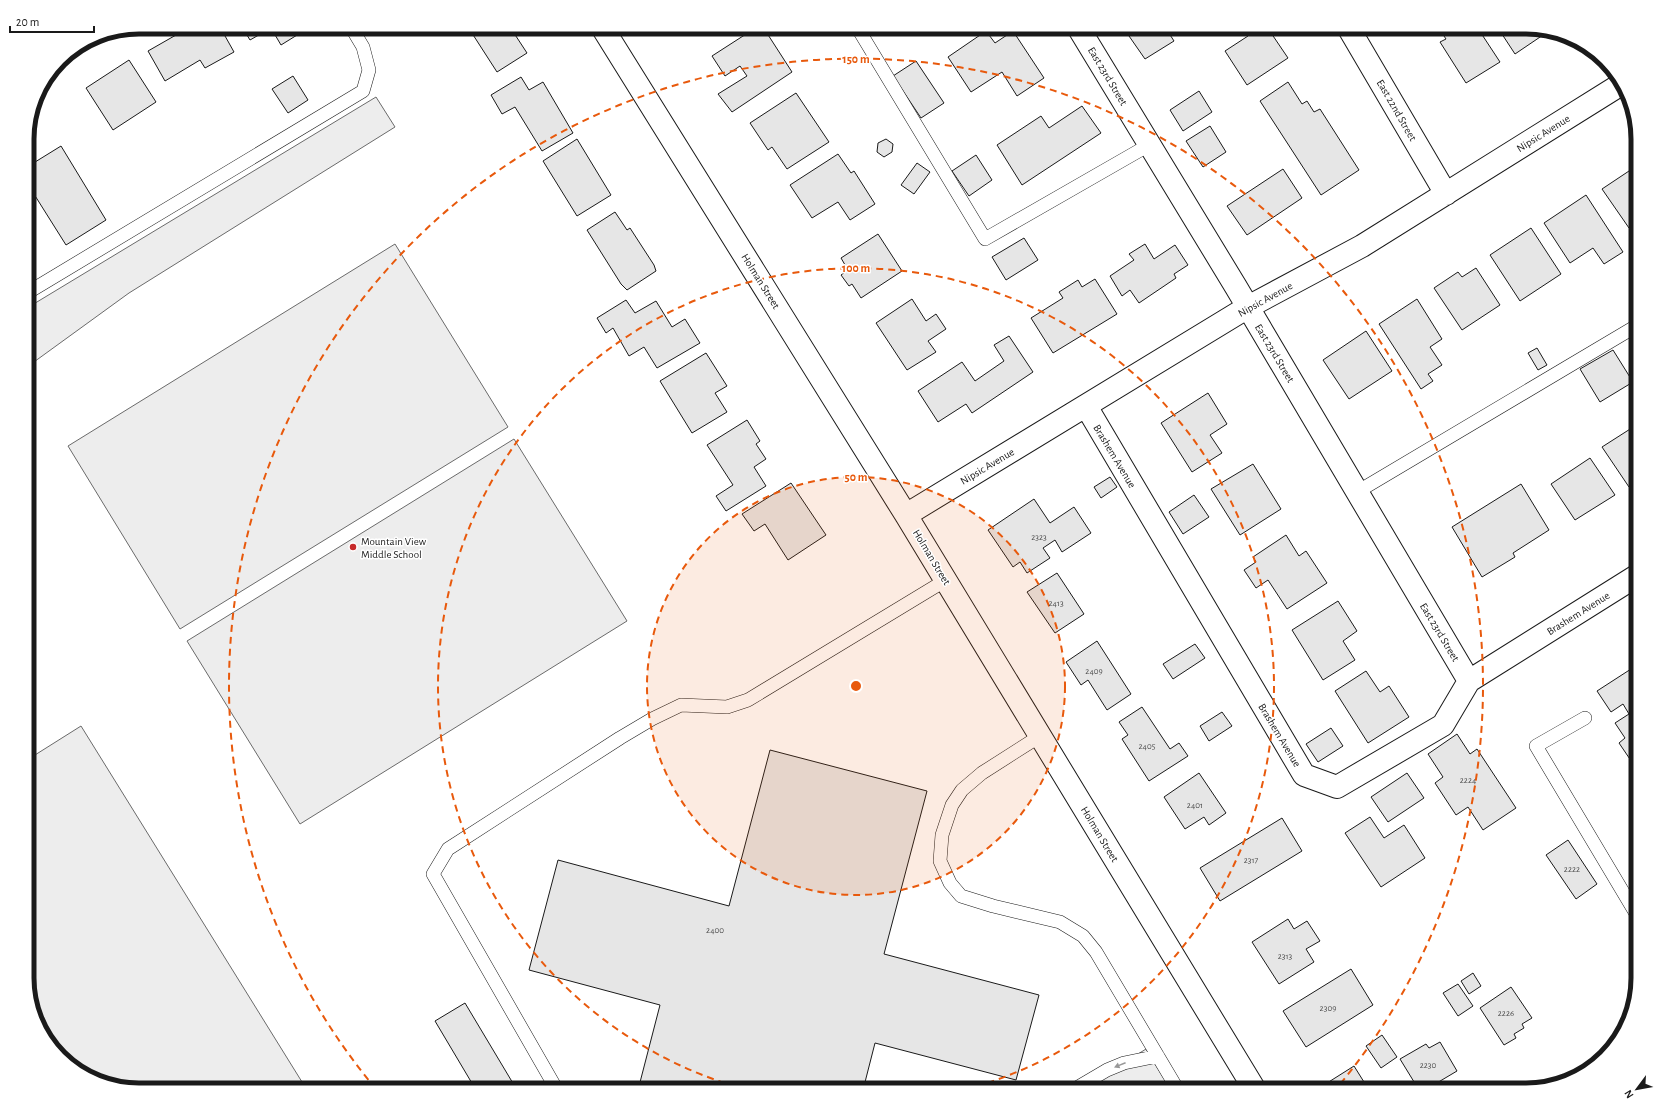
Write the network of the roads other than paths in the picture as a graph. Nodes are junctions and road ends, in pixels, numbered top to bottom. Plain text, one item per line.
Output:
1 (355, 34) edge
2 (606, 34) edge
3 (861, 34) edge
4 (1082, 34) edge
5 (1352, 34) edge
6 (1617, 87) edge
7 (1149, 144) junction
8 (1446, 194) junction
9 (34, 289) edge
10 (1248, 307) junction
11 (1631, 329) edge
12 (1086, 406) junction
13 (1357, 492) junction
14 (906, 515) junction
15 (1631, 579) edge
16 (946, 580) junction
17 (1469, 681) junction
18 (1586, 718) dead end
19 (1040, 736) junction
20 (1631, 905) edge
21 (1158, 1056) junction
22 (553, 1083) edge
23 (1085, 1083) edge
24 (1174, 1083) edge
25 (1251, 1083) edge

1 - 9 lane
2 - 14 street, Holman Street
3 - 7 lane
4 - 7 street, East 23rd Street
5 - 8 street, East 22nd Street
6 - 8 street, Nipsic Avenue
7 - 10 street, East 23rd Street
8 - 10 street, Nipsic Avenue
10 - 12 street, Nipsic Avenue
10 - 13 street, East 23rd Street
11 - 13 lane
12 - 14 street, Nipsic Avenue
12 - 17 street, Brashem Avenue
13 - 17 street, East 23rd Street
14 - 16 street, Holman Street
15 - 17 street, Brashem Avenue
16 - 19 street, Holman Street
16 - 22 lane
18 - 20 lane
19 - 21 lane
19 - 25 street, Holman Street
21 -> 23 lane
21 - 24 lane

